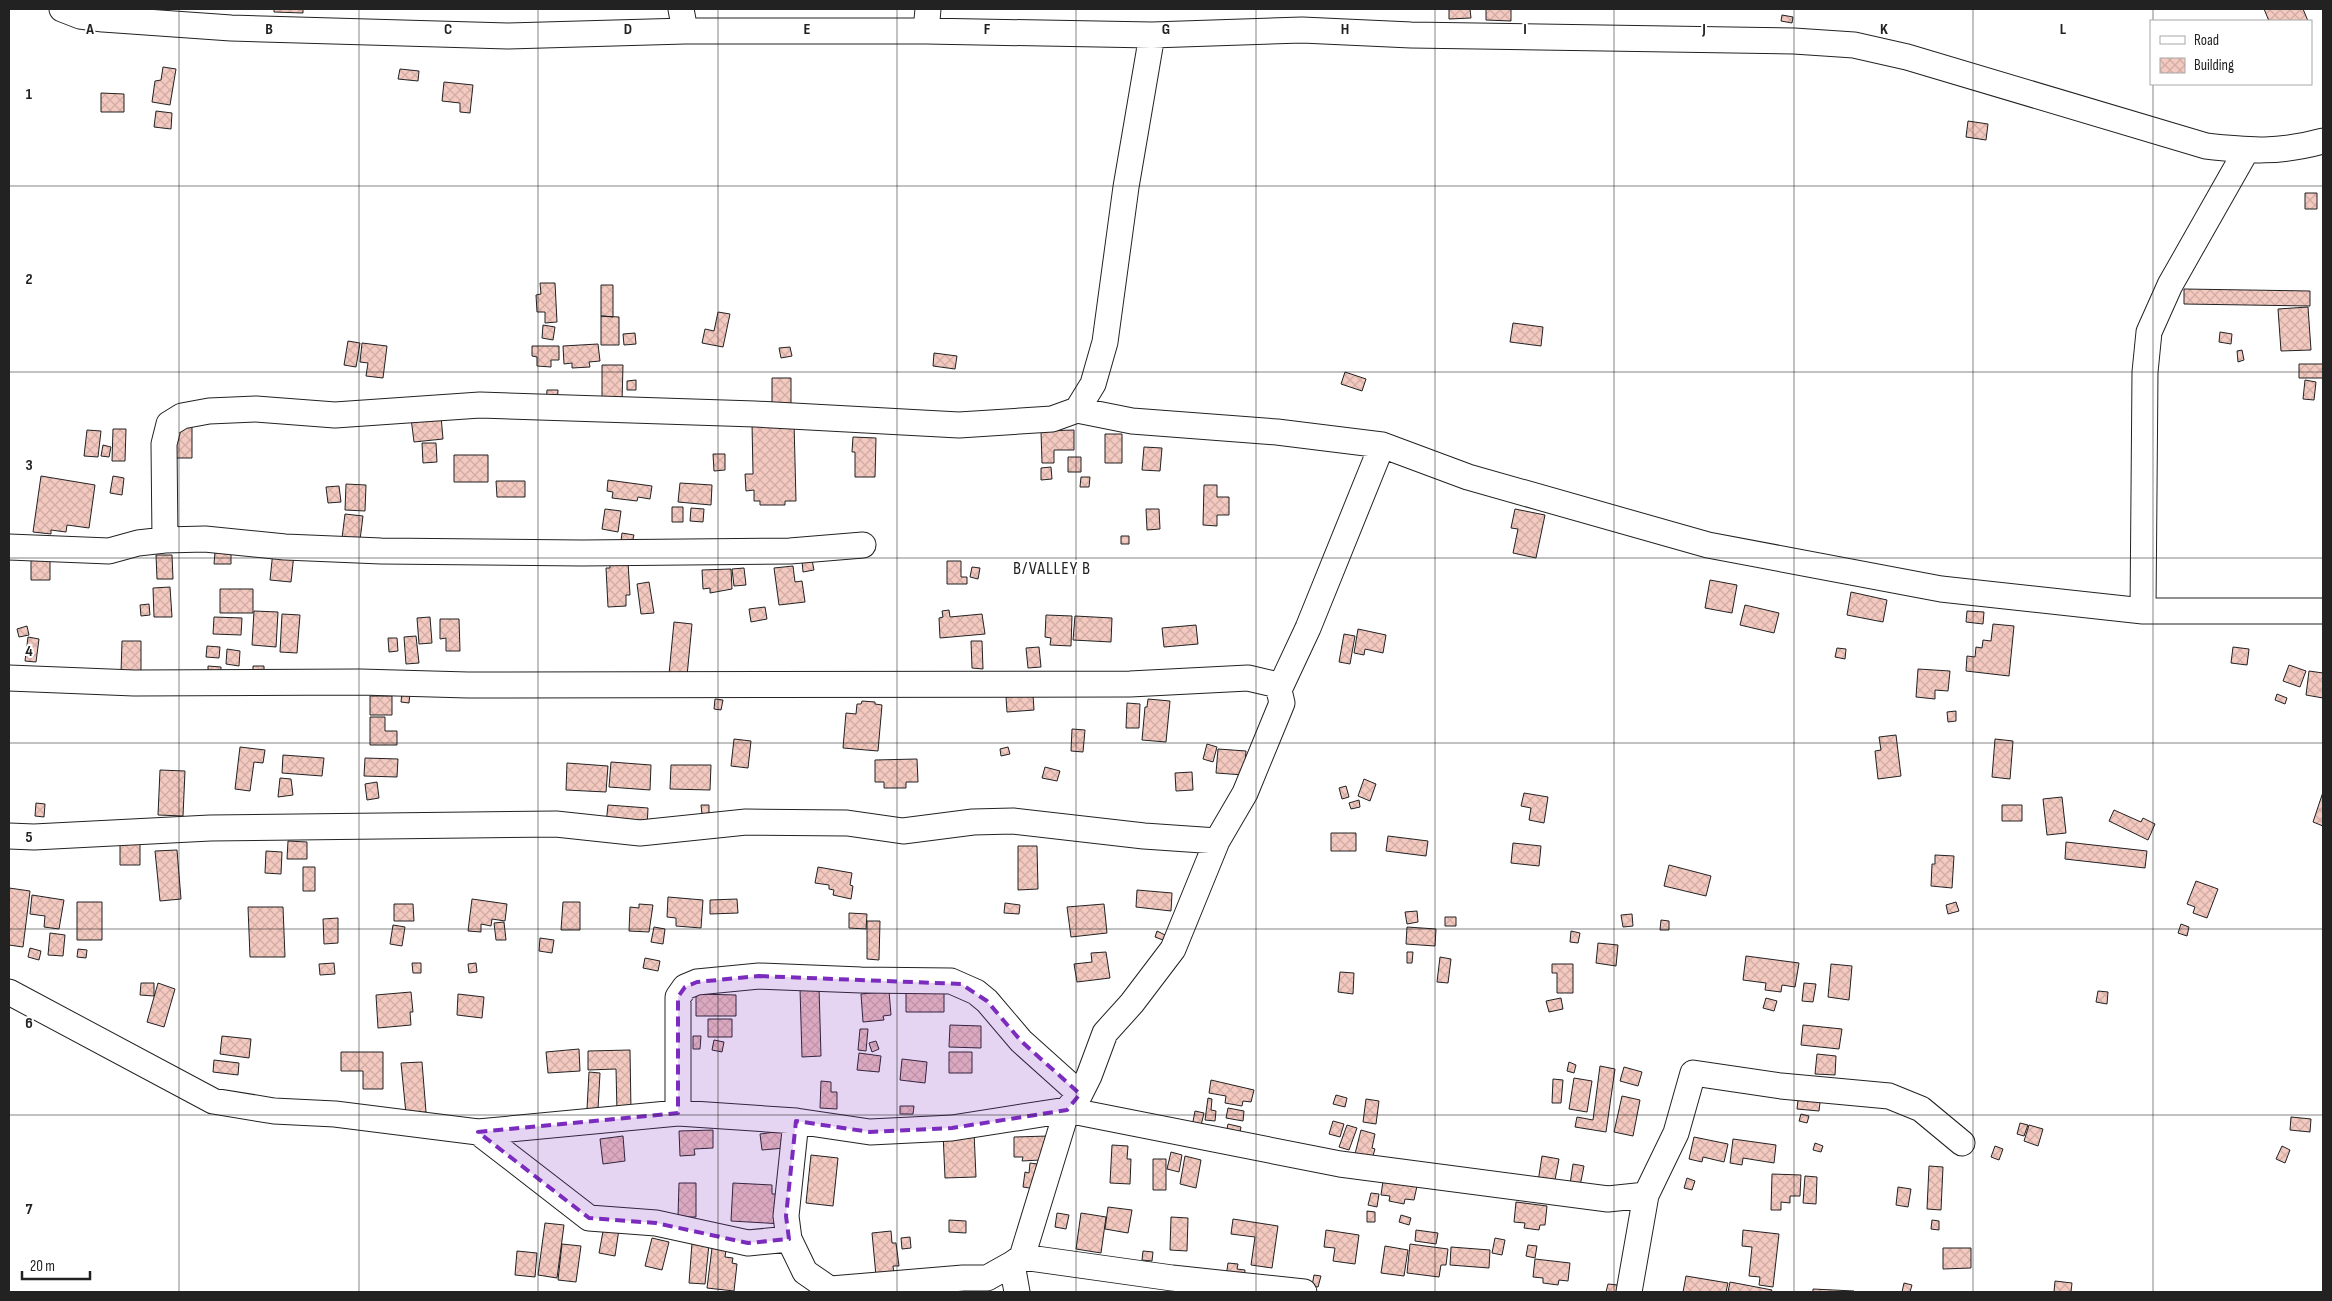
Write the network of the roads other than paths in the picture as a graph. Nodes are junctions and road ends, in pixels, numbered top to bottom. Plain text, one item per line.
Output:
1 (62, 9) edge
2 (103, 14) edge
3 (1302, 19) edge
4 (683, 20) edge
5 (927, 20) edge
6 (1152, 35) junction
7 (2323, 141) edge
8 (2246, 151) junction
9 (1077, 410) junction
10 (1382, 445) junction
11 (165, 540) junction
12 (863, 544) dead end
13 (9, 547) edge
14 (2143, 611) junction
15 (2323, 611) edge
16 (9, 678) edge
17 (1279, 690) junction
18 (9, 836) edge
19 (1217, 841) junction
20 (9, 992) edge
21 (1073, 1102) junction
22 (678, 1113) junction
23 (796, 1121) junction
24 (478, 1132) junction
25 (1962, 1143) dead end
26 (1646, 1195) junction
27 (789, 1239) junction
28 (1017, 1261) junction
29 (832, 1291) edge
30 (1008, 1292) edge
31 (1017, 1292) edge
32 (1304, 1292) edge
33 (1630, 1292) edge

1 - 2 street
2 - 4 street
3 - 6 street
3 - 8 street
4 - 5 street
5 - 6 street
6 - 9 street
7 - 8 street
8 - 14 street
9 - 10 street
9 - 11 street
10 - 14 street
10 - 17 street
11 - 12 street
11 - 13 street
14 - 15 street
16 - 17 street
17 - 19 street
18 - 19 street
19 - 21 street
20 - 24 street
21 - 22 street
21 - 23 street
21 - 26 street
21 - 28 street
22 - 23 street
22 - 24 street
23 - 27 street
24 - 27 street
25 - 26 street
26 - 33 street
27 - 29 street
28 - 29 street
28 - 30 street
28 - 31 street
28 - 32 street

